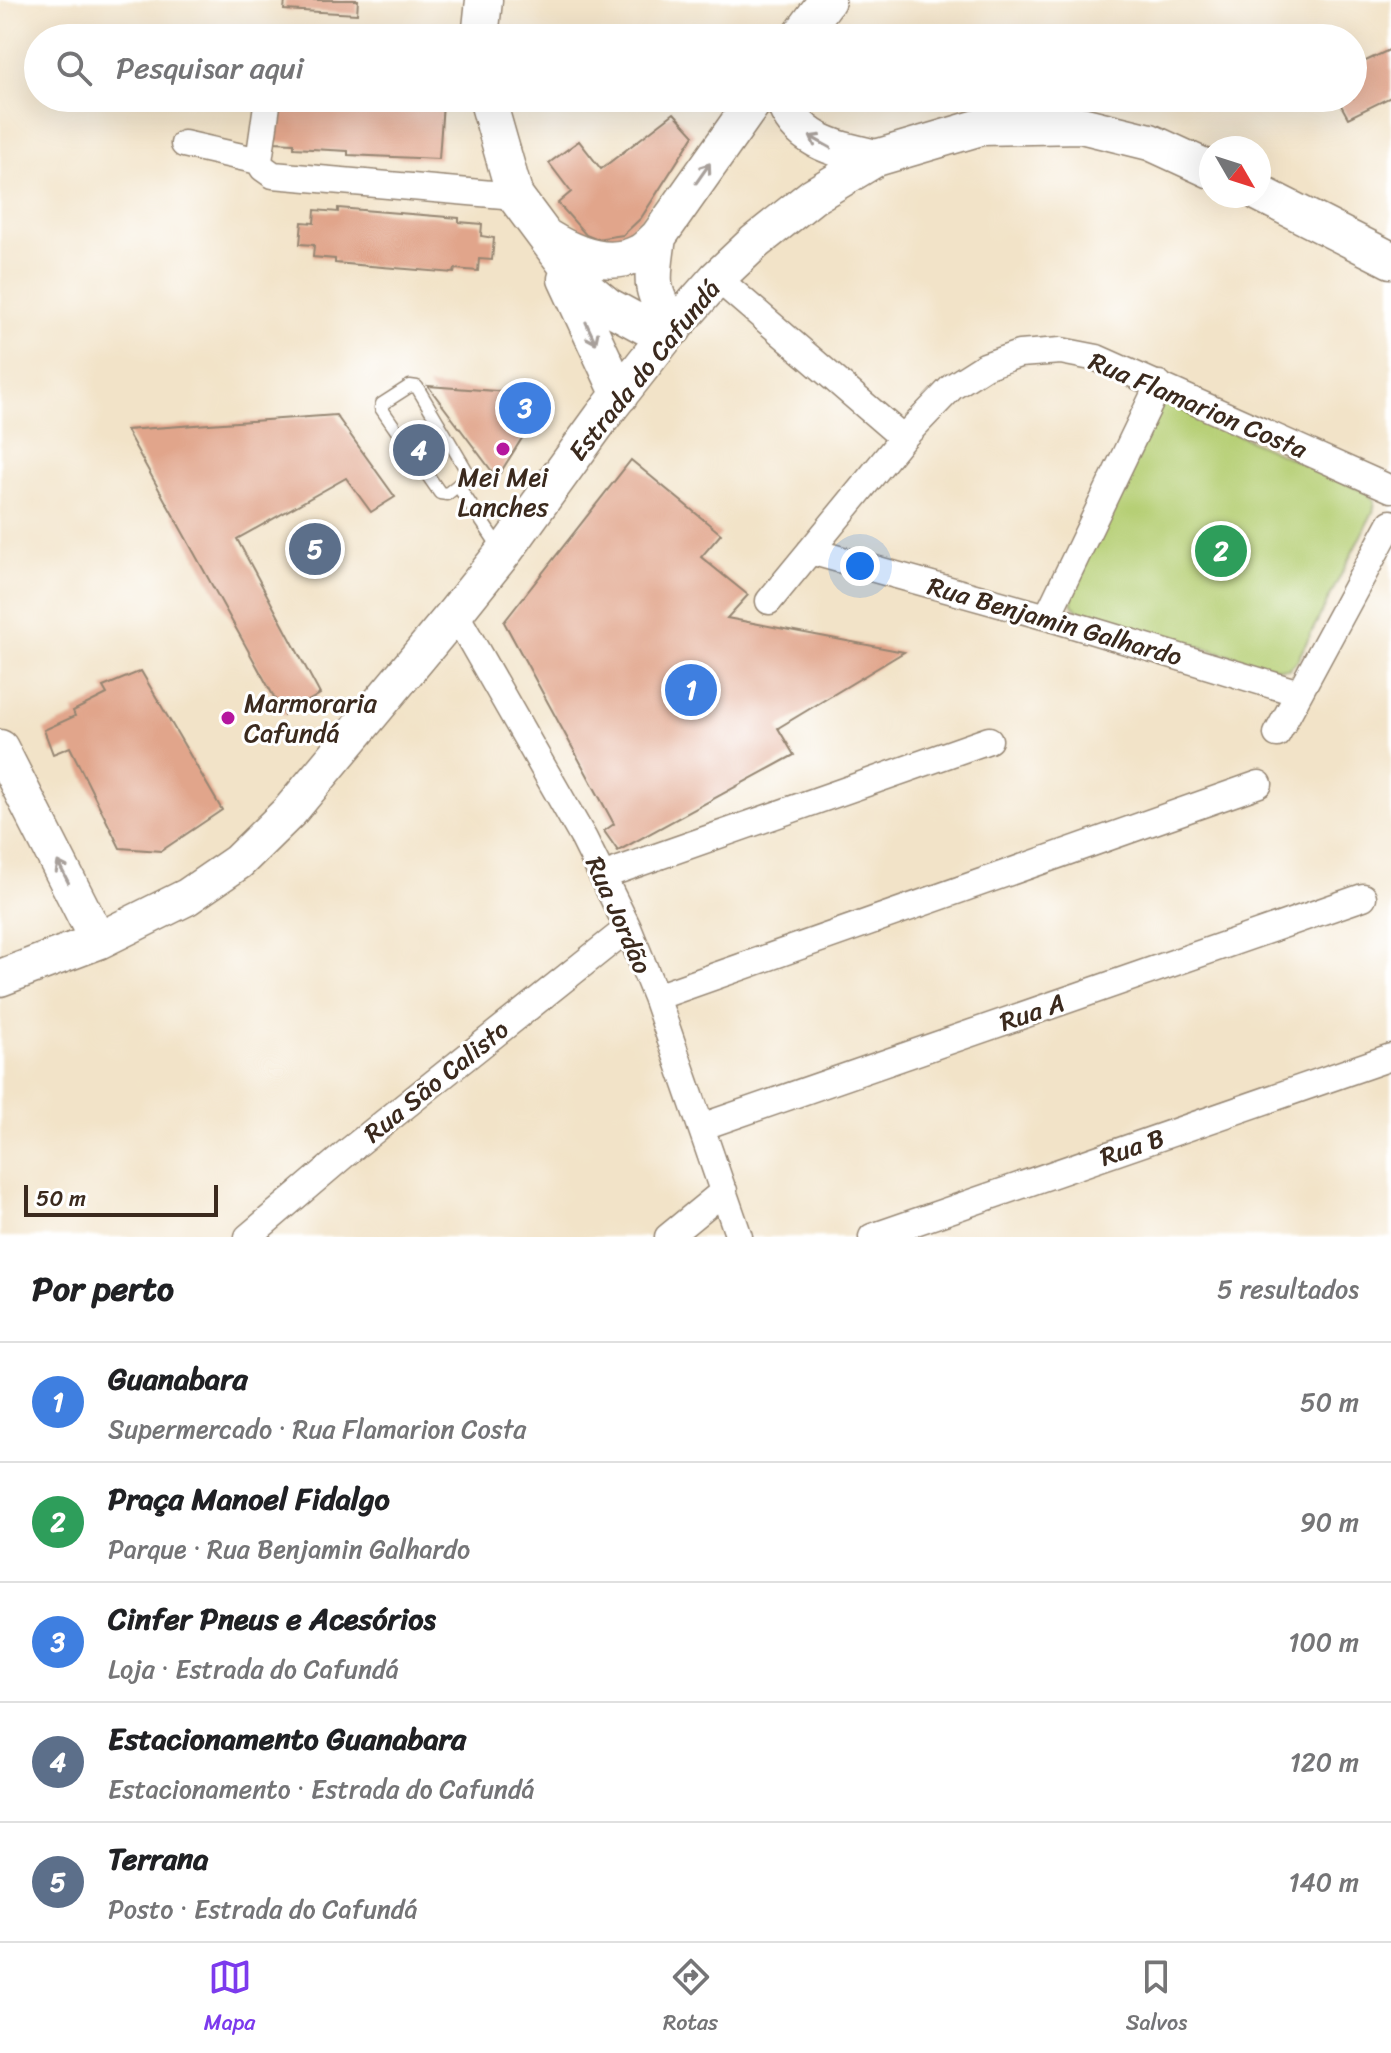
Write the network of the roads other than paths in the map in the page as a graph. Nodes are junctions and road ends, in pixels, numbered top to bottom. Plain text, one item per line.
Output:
1 (484, 0) edge
2 (827, 0) edge
3 (481, 24) edge
4 (809, 24) edge
5 (266, 112) edge
6 (491, 112) edge
7 (746, 112) edge
8 (788, 112) edge
9 (184, 144) dead end
10 (876, 158) junction
11 (259, 161) junction
12 (1199, 164) edge
13 (515, 196) junction
14 (1271, 199) edge
15 (546, 237) junction
16 (658, 237) junction
17 (1391, 260) edge
18 (717, 278) junction
19 (670, 333) junction
20 (1159, 384) junction
21 (620, 395) junction
22 (903, 438) junction
23 (458, 486) junction
24 (1391, 489) edge
25 (1391, 523) edge
26 (810, 551) junction
27 (503, 553) junction
28 (769, 601) dead end
29 (455, 613) junction
30 (1047, 617) junction
31 (1299, 693) junction
32 (1277, 734) dead end
33 (989, 740) dead end
34 (0, 748) edge
35 (1259, 784) dead end
36 (602, 876) junction
37 (1363, 897) dead end
38 (628, 928) junction
39 (98, 941) junction
40 (0, 978) edge
41 (656, 997) junction
42 (1391, 1057) edge
43 (701, 1127) junction
44 (724, 1191) junction
45 (248, 1237) edge
46 (668, 1237) edge
47 (739, 1237) edge
48 (872, 1237) edge

1 - 3 main road
2 - 4 main road
5 - 11 street
6 - 13 main road
16 -> 7 main road
10 -> 8 main road
9 - 11 street
10 - 12 main road, Estrada do Cafundá
10 - 18 main road, Estrada do Cafundá
11 - 13 street
13 - 15 main road
14 - 17 main road
15 - 16 main road
15 - 19 main road
15 -> 21 main road
16 - 19 main road
18 - 19 main road, Estrada do Cafundá
18 - 22 street
19 - 21 main road, Estrada do Cafundá
20 - 22 street, Rua Flamarion Costa
20 - 24 street, Rua Flamarion Costa
20 - 30 street
21 - 27 main road, Estrada do Cafundá
22 - 26 street, Rua Flamarion Costa
23 - 23 lane
23 - 27 lane
25 - 31 street
26 - 28 street, Rua Flamarion Costa
26 - 30 street, Rua Benjamin Galhardo
27 - 29 main road, Estrada do Cafundá
29 - 36 street, Rua Jordão
29 - 39 main road, Estrada do Cafundá
30 - 31 street, Rua Benjamin Galhardo
31 - 32 street
33 - 36 street
39 -> 34 main road
35 - 41 street
36 - 38 street, Rua Jordão
37 - 43 street, Rua A
38 - 41 street, Rua Jordão
38 - 45 street, Rua São Calisto
39 - 40 main road, Estrada do Cafundá
41 - 43 street, Rua Jordão
42 - 48 street, Rua B
43 - 44 street, Rua Jordão
44 - 46 street
44 - 47 street, Rua Jordão

